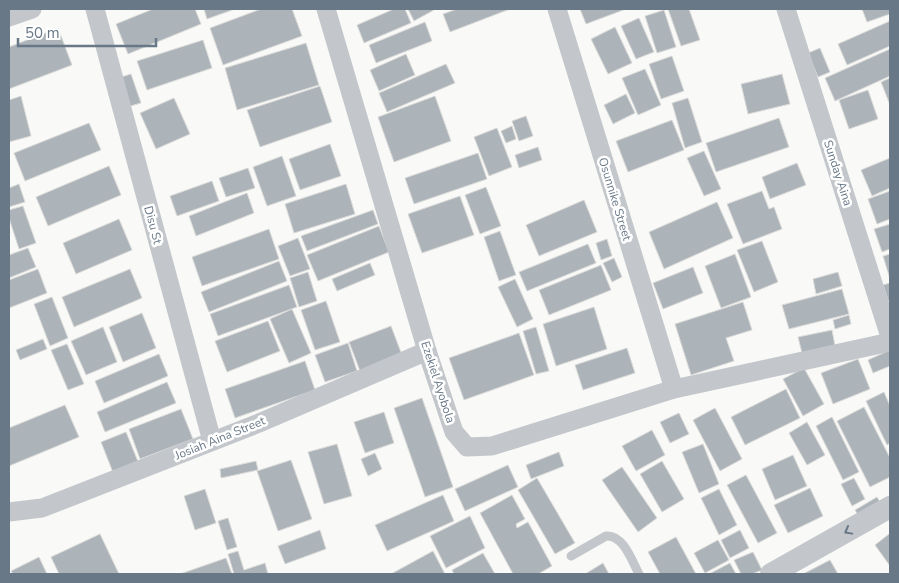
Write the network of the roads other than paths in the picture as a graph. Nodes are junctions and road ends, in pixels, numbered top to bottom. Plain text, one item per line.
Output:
1 (32, 9) edge
2 (95, 9) edge
3 (326, 9) edge
4 (557, 9) edge
5 (786, 9) edge
6 (9, 17) edge
7 (890, 337) edge
8 (890, 342) edge
9 (427, 351) junction
10 (674, 389) junction
11 (212, 441) junction
12 (890, 507) edge
13 (9, 512) edge
14 (571, 556) dead end
15 (639, 574) edge
16 (771, 574) edge

1 - 6 street
2 - 11 street, Disu St
3 - 9 street, Ezekiel Ayobola
4 - 10 street, Osunnike Street
5 - 7 street, Sunday Aina
8 - 10 street, Ezekiel Ayobola
9 - 10 street, Ezekiel Ayobola
9 - 11 street, Josiah Aina Street
11 - 13 street, Josiah Aina Street
12 -> 16 street
14 - 15 lane

